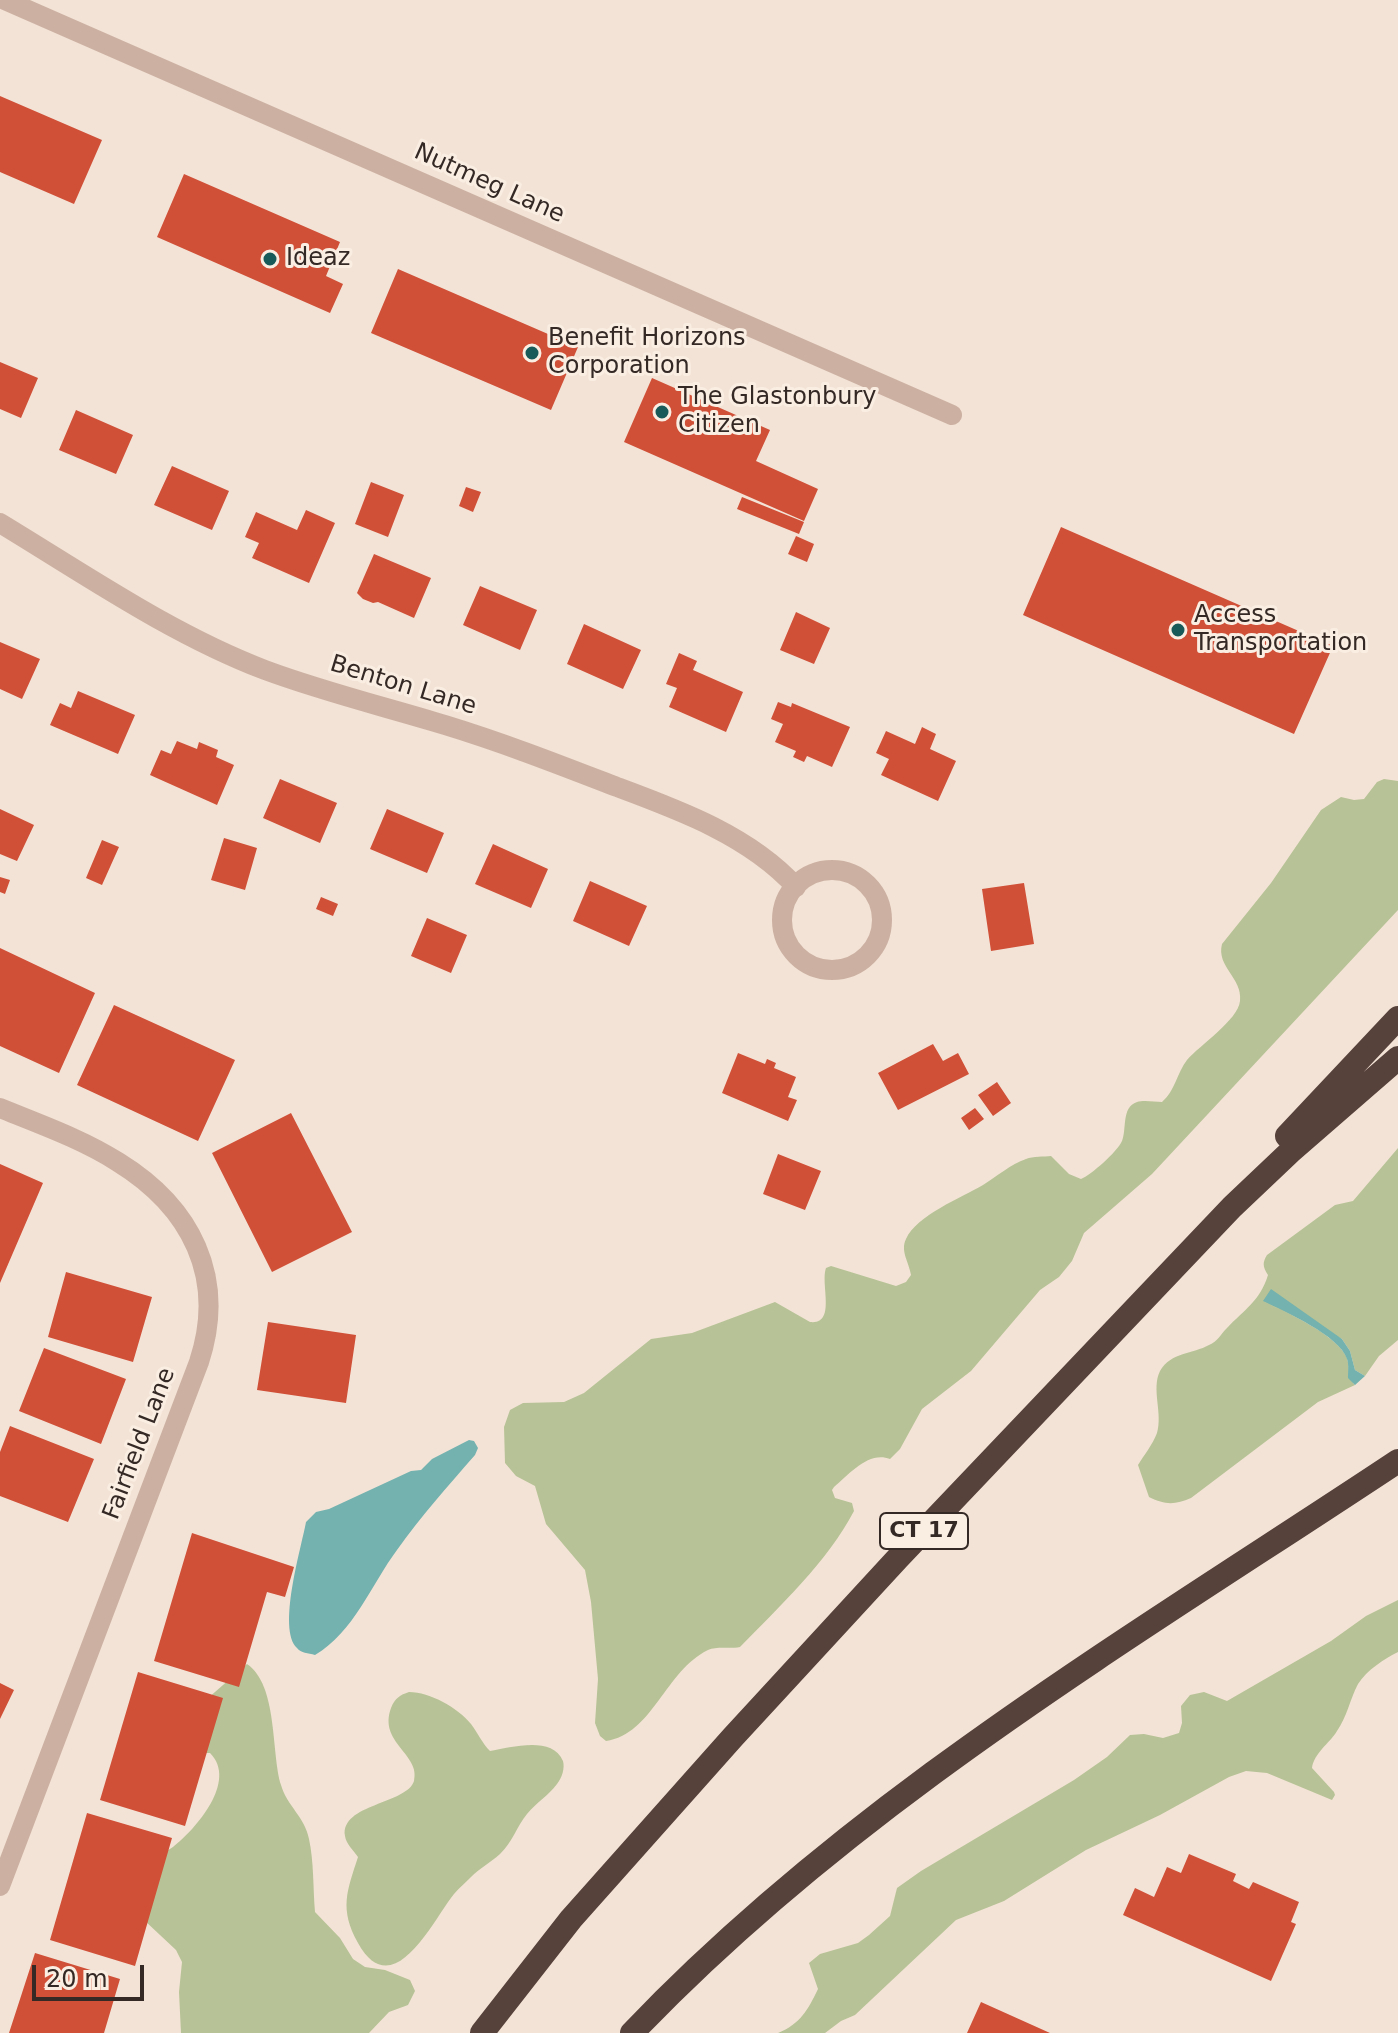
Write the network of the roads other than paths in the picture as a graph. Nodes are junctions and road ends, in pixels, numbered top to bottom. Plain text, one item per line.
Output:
1 (5, 0) edge
2 (952, 415) dead end
3 (0, 523) edge
4 (796, 887) junction
5 (1398, 1018) edge
6 (1398, 1058) edge
7 (0, 1108) edge
8 (1237, 1203) junction
9 (1398, 1461) edge
10 (0, 1886) edge
11 (482, 2033) edge
12 (632, 2033) edge

1 - 2 street, Nutmeg Lane
3 - 4 street, Benton Lane
4 - 4 street
5 - 8 highway
6 - 8 highway, CT 17
7 - 10 street, Fairfield Lane
8 - 11 highway, CT 17
9 - 12 highway

